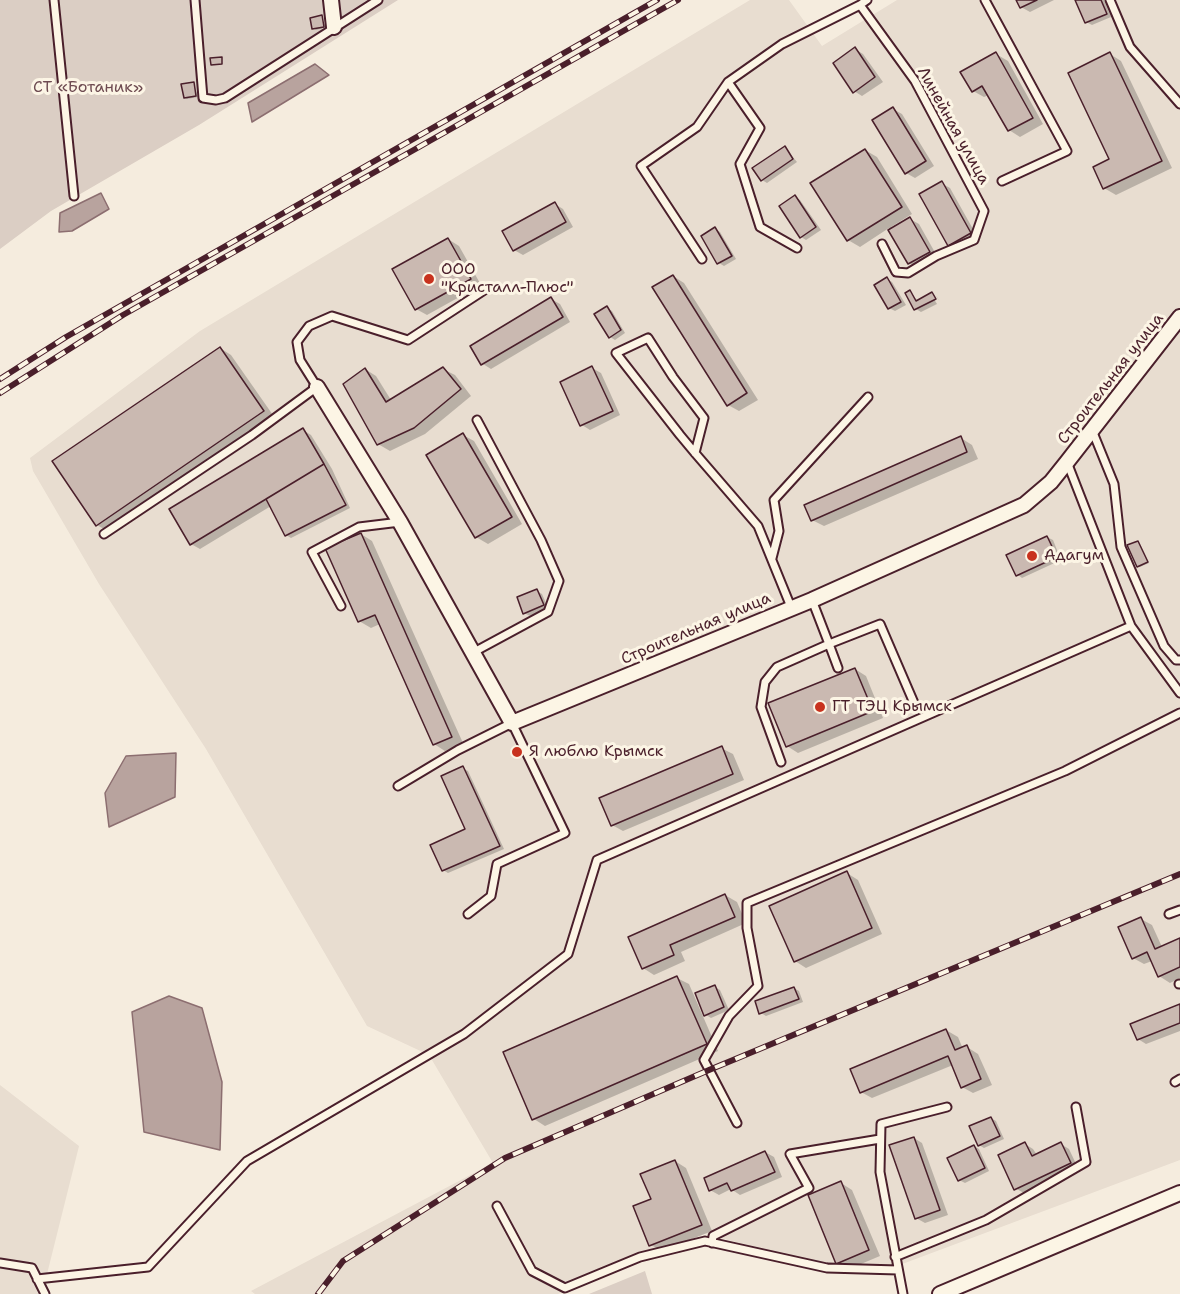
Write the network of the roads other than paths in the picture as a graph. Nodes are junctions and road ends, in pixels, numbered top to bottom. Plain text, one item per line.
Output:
1 (54, 0) edge
2 (195, 0) edge
3 (331, 0) edge
4 (378, 0) edge
5 (867, 0) edge
6 (985, 0) edge
7 (1110, 0) edge
8 (860, 5) junction
9 (334, 27) junction
10 (728, 82) junction
11 (1180, 104) edge
12 (1002, 181) dead end
13 (74, 196) dead end
14 (882, 244) dead end
15 (797, 248) dead end
16 (702, 259) dead end
17 (486, 289) dead end
18 (1180, 317) edge
19 (316, 387) junction
20 (868, 398) dead end
21 (477, 420) dead end
22 (1092, 429) junction
23 (695, 453) junction
24 (1067, 462) junction
25 (400, 522) junction
26 (104, 534) dead end
27 (772, 558) junction
28 (812, 600) junction
29 (341, 606) dead end
30 (791, 607) junction
31 (1131, 626) junction
32 (829, 644) junction
33 (474, 652) junction
34 (1180, 660) edge
35 (838, 668) dead end
36 (1180, 693) edge
37 (914, 703) dead end
38 (1180, 713) edge
39 (512, 723) junction
40 (781, 762) dead end
41 (398, 786) dead end
42 (1180, 910) edge
43 (468, 914) dead end
44 (1169, 914) dead end
45 (947, 1107) dead end
46 (1076, 1107) dead end
47 (737, 1123) dead end
48 (880, 1139) junction
49 (1180, 1192) edge
50 (497, 1206) dead end
51 (712, 1243) junction
52 (895, 1257) junction
53 (0, 1263) edge
54 (898, 1270) junction
55 (37, 1279) junction
56 (45, 1294) edge
57 (903, 1294) edge
58 (940, 1294) edge

1 - 13 lane
2 - 9 lane
3 - 9 street
4 - 9 lane
5 - 8 lane
6 - 12 lane
7 - 11 lane
8 - 10 lane
8 - 14 lane, Линейная улица
10 - 15 lane
10 - 16 lane
17 - 19 lane
18 - 22 street, Строительная улица
19 - 25 street
19 - 26 lane
20 - 27 lane
21 - 33 lane
22 - 24 street, Строительная улица
22 - 34 lane
23 - 23 lane
23 - 27 lane
24 - 28 street, Строительная улица
24 - 31 lane
25 - 29 lane
25 - 33 street
27 - 30 lane
28 - 30 street, Строительная улица
28 - 32 lane
30 - 39 street, Строительная улица
31 - 36 lane
31 - 55 lane
32 - 35 lane
32 - 37 lane
32 - 40 lane
33 - 39 street
38 - 47 lane
39 - 41 lane
39 - 43 lane
42 - 44 lane
45 - 48 lane
46 - 52 lane
48 - 51 lane
48 - 52 lane
49 - 58 street
50 - 51 lane
51 - 54 lane
52 - 54 lane
53 - 55 lane
54 - 57 lane
55 - 56 lane

